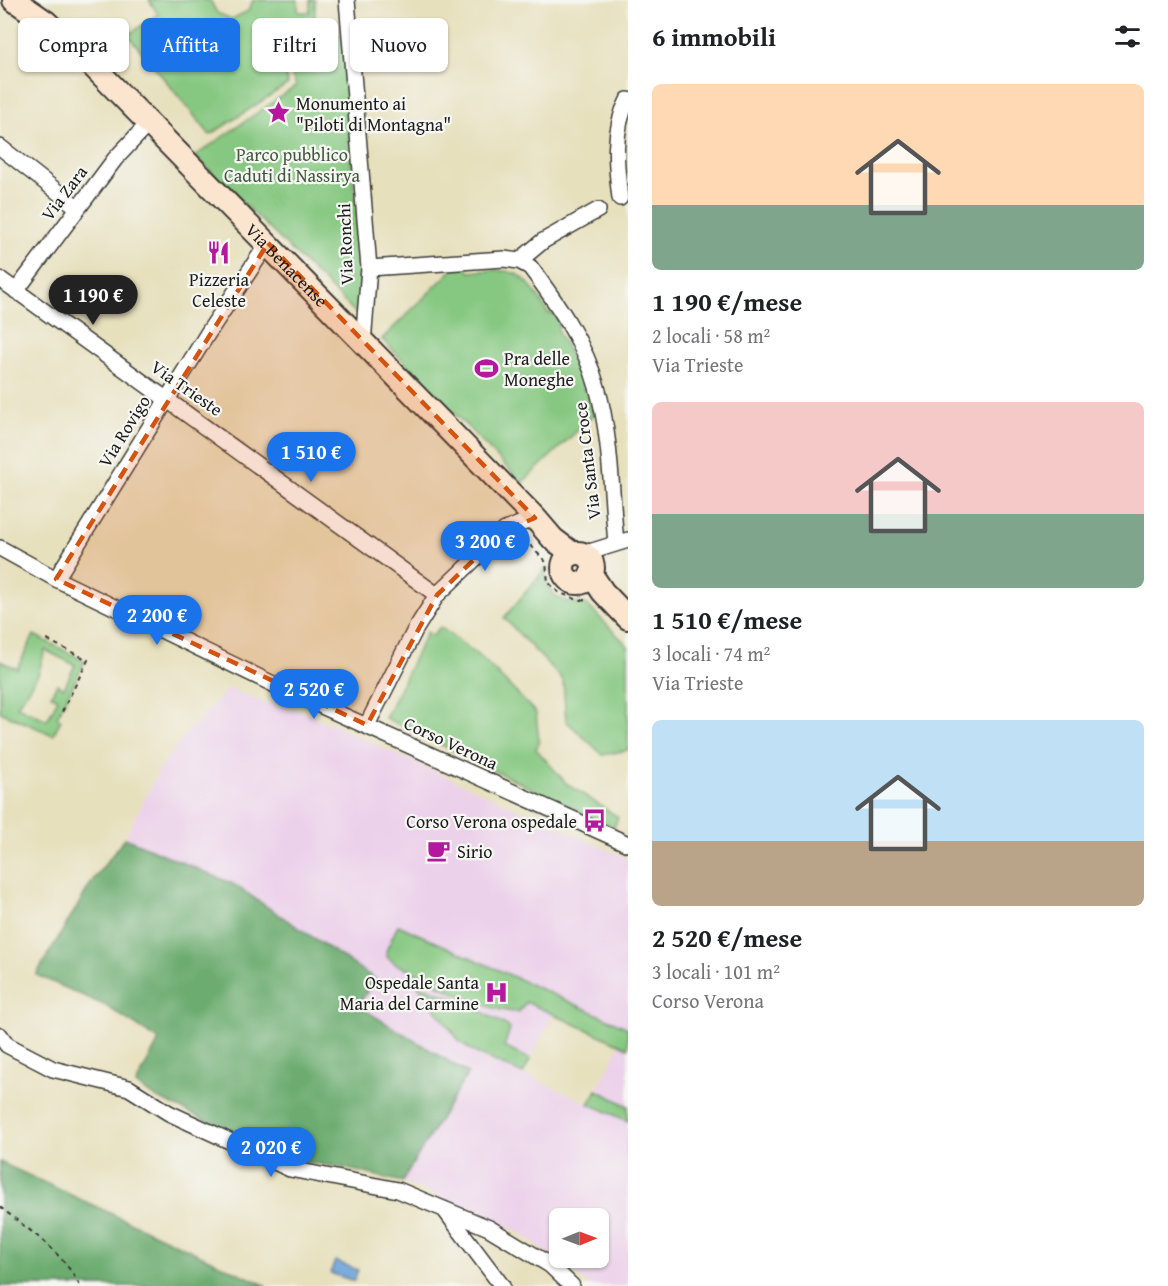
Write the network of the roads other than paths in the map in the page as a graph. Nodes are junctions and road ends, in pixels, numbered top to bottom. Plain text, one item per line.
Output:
1 (14, 0) edge
2 (347, 0) edge
3 (628, 99) edge
4 (149, 123) junction
5 (0, 147) edge
6 (620, 198) dead end
7 (77, 207) junction
8 (598, 210) dead end
9 (268, 243) junction
10 (519, 261) junction
11 (369, 268) junction
12 (0, 279) edge
13 (16, 291) junction
14 (363, 343) junction
15 (167, 399) junction
16 (535, 518) junction
17 (617, 543) edge
18 (0, 548) edge
19 (583, 570) junction
20 (56, 579) junction
21 (437, 595) junction
22 (628, 618) edge
23 (367, 725) junction
24 (628, 844) edge
25 (0, 1035) edge
26 (444, 1209) junction
27 (502, 1286) edge
28 (572, 1286) edge

1 - 4 main road, Via Benacense
2 - 11 street, Via Ronchi
3 - 6 street
4 - 7 street, Via Zara
4 - 9 main road, Via Benacense
5 - 7 street
7 - 13 street, Via Zara
8 - 10 street
9 - 14 main road, Via Benacense
9 - 15 street, Via Rovigo
10 - 11 street
10 - 17 street, Via Santa Croce
11 - 14 street, Via Ronchi
12 - 13 street, Via Trieste
13 - 15 street, Via Trieste
14 - 16 main road, Via Benacense
15 - 20 street, Via Rovigo
15 - 21 street, Via Trieste
16 - 19 main road, Via Benacense
16 - 21 street
17 - 19 street
18 - 20 street, Corso Verona
19 - 22 main road, Via Benacense
20 - 23 street, Corso Verona
21 - 23 street
23 - 24 street, Corso Verona
25 - 26 street
26 - 27 street
26 - 28 street

